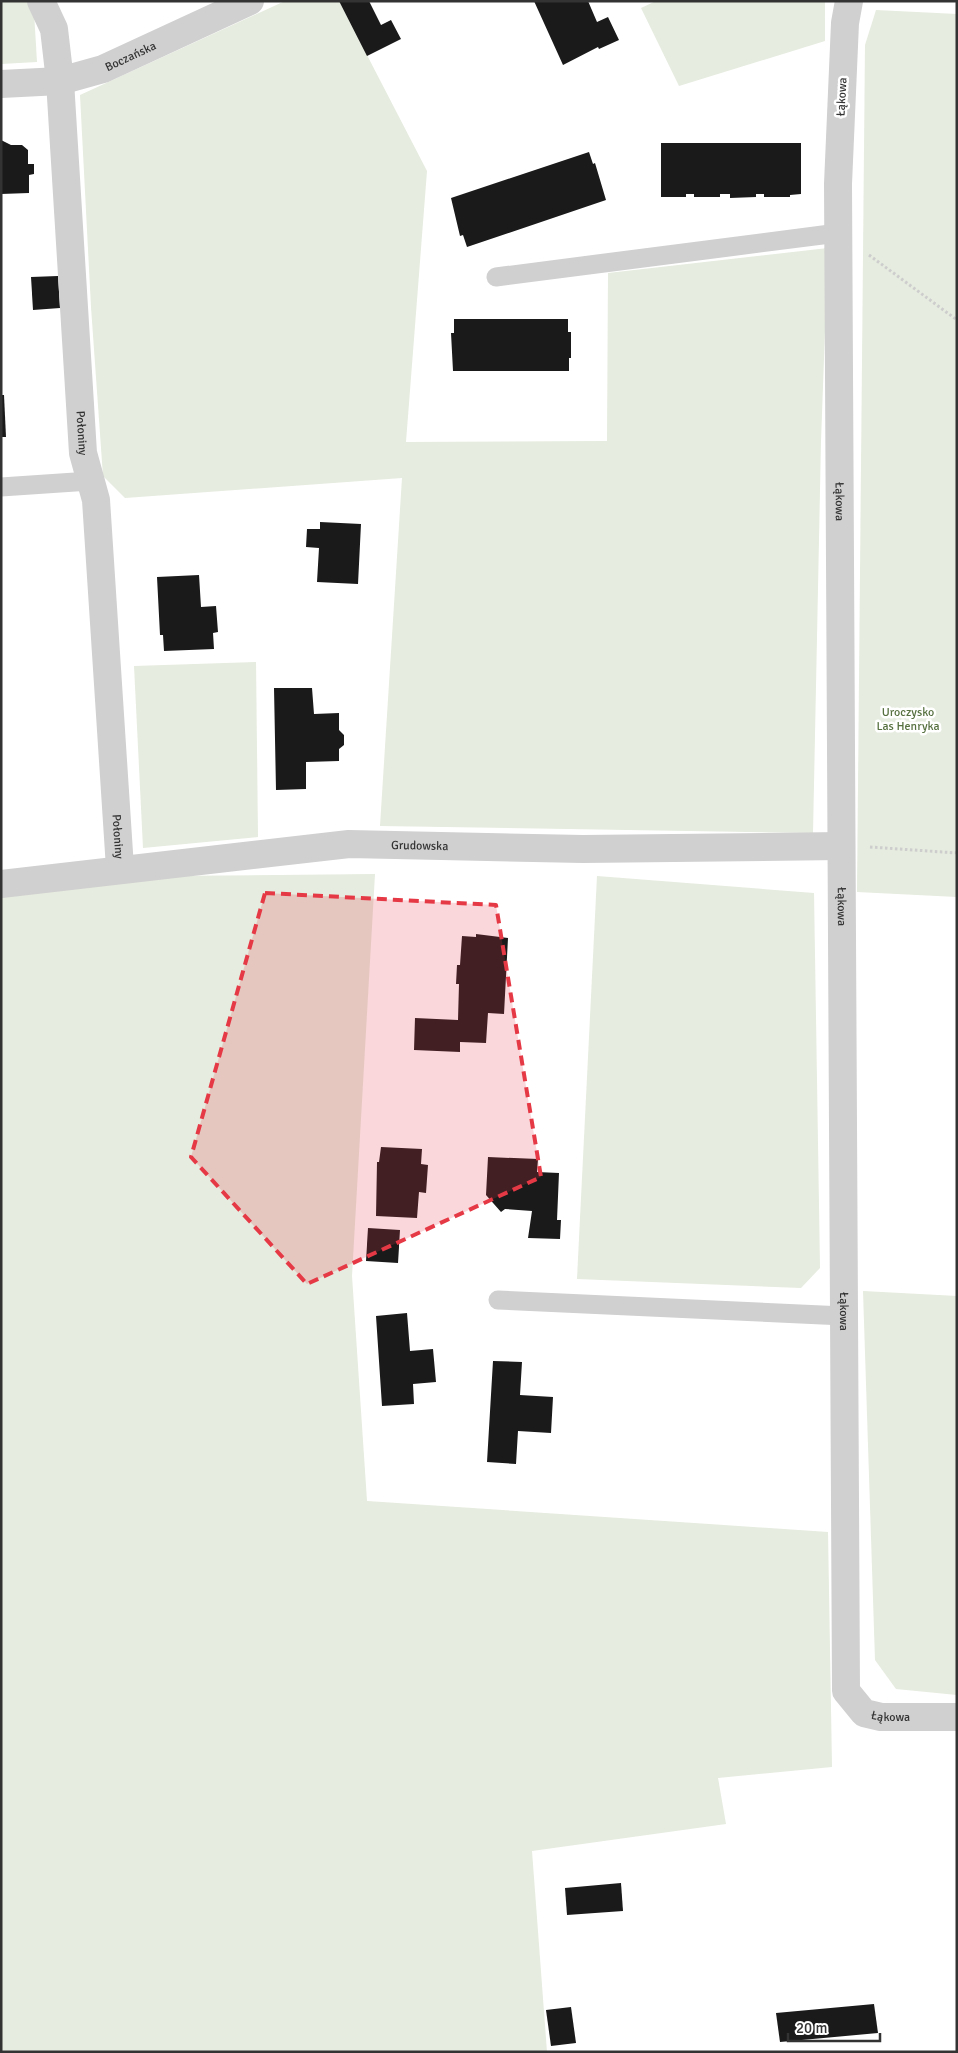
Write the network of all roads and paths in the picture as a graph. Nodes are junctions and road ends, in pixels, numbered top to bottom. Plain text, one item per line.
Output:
1 (40, 1) edge
2 (250, 1) edge
3 (849, 1) edge
4 (60, 81) junction
5 (1, 84) edge
6 (838, 233) junction
7 (496, 277) dead end
8 (957, 320) edge
9 (90, 480) junction
10 (1, 487) edge
11 (841, 846) junction
12 (957, 853) edge
13 (120, 868) junction
14 (1, 884) edge
15 (498, 1300) dead end
16 (844, 1316) junction
17 (957, 1717) edge

1 - 4 street, Połoniny
2 - 4 street, Boczańska
3 - 6 street, Łąkowa
4 - 5 street, Boczańska
4 - 9 street, Połoniny
6 - 7 lane
6 - 8 path
6 - 11 street, Łąkowa
9 - 10 lane
9 - 13 street, Połoniny
11 - 12 path
11 - 13 street, Grudowska
11 - 16 street, Łąkowa
13 - 14 street, Grudowska
15 - 16 lane
16 - 17 street, Łąkowa

